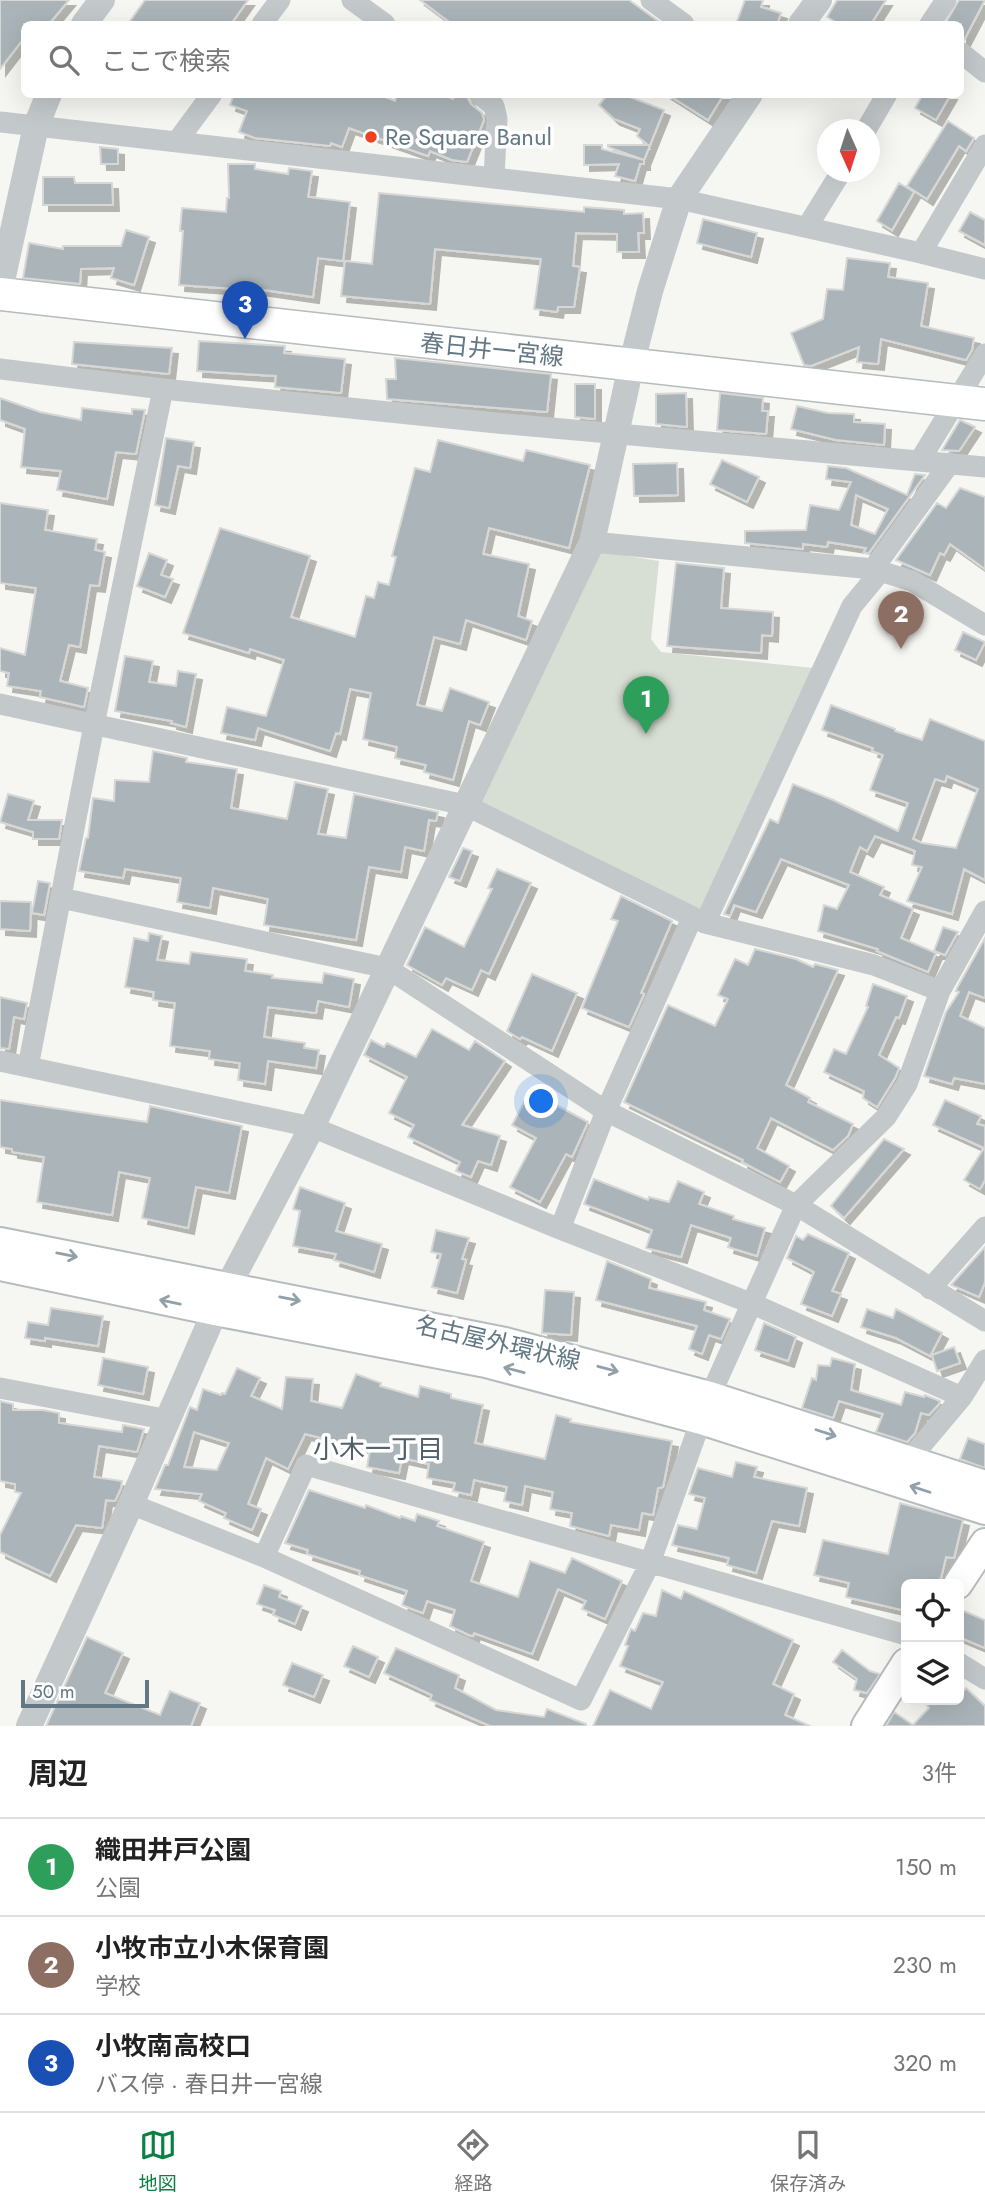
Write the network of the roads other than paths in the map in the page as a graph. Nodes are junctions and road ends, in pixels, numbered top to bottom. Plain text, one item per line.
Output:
1 (102, 0) edge
2 (280, 0) edge
3 (352, 0) edge
4 (650, 0) edge
5 (819, 0) edge
6 (946, 0) edge
7 (86, 21) edge
8 (264, 21) edge
9 (381, 21) edge
10 (680, 21) edge
11 (803, 21) edge
12 (932, 21) edge
13 (964, 54) edge
14 (985, 72) edge
15 (47, 98) edge
16 (209, 98) edge
17 (484, 98) edge
18 (747, 98) edge
19 (885, 98) edge
20 (872, 119) edge
21 (0, 122) edge
22 (36, 126) junction
23 (178, 140) junction
24 (985, 145) edge
25 (494, 177) junction
26 (835, 182) edge
27 (679, 199) junction
28 (807, 227) junction
29 (921, 253) junction
30 (985, 269) edge
31 (0, 292) edge
32 (985, 354) edge
33 (631, 366) junction
34 (0, 369) edge
35 (163, 389) junction
36 (971, 402) edge
37 (618, 433) junction
38 (920, 460) junction
39 (950, 463) junction
40 (985, 467) edge
41 (592, 542) junction
42 (877, 570) junction
43 (985, 625) edge
44 (0, 704) edge
45 (94, 725) junction
46 (465, 805) junction
47 (61, 898) junction
48 (984, 915) edge
49 (699, 920) junction
50 (387, 968) junction
51 (940, 990) junction
52 (0, 1061) edge
53 (28, 1066) junction
54 (606, 1111) junction
55 (312, 1127) junction
56 (796, 1205) junction
57 (985, 1227) edge
58 (560, 1229) junction
59 (0, 1241) edge
60 (0, 1266) edge
61 (229, 1286) junction
62 (930, 1289) junction
63 (753, 1304) junction
64 (215, 1311) junction
65 (985, 1321) edge
66 (985, 1360) edge
67 (0, 1388) edge
68 (962, 1397) junction
69 (706, 1408) junction
70 (169, 1420) junction
71 (909, 1460) junction
72 (985, 1485) edge
73 (131, 1504) junction
74 (985, 1510) edge
75 (985, 1543) edge
76 (264, 1557) junction
77 (650, 1563) junction
78 (961, 1579) edge
79 (901, 1634) edge
80 (964, 1665) edge
81 (901, 1671) edge
82 (985, 1679) edge
83 (29, 1726) edge
84 (866, 1726) edge

1 - 7 street
2 - 8 street
3 - 9 street
4 - 10 street
5 - 11 street
6 - 12 street
13 - 14 street
15 - 22 street
16 - 23 street
17 - 25 street
18 - 27 street
19 - 20 street
21 - 22 street
22 - 23 street
22 - 31 street
23 - 25 street
24 - 29 street
25 - 27 street
26 - 28 street
27 - 28 street
27 - 33 street
28 - 29 street
29 - 30 street
31 - 33 main road, 春日井一宮線
32 - 36 street
33 - 36 main road, 春日井一宮線
33 - 37 street
34 - 35 street
35 - 37 street
35 - 45 street
36 - 38 street
37 - 38 street
37 - 41 street
38 - 39 street
39 - 40 street
39 - 42 street
41 - 42 street
41 - 46 street
42 - 43 street
42 - 49 street
44 - 45 street
45 - 46 street
45 - 47 street
46 - 49 street
46 - 50 street
47 - 50 street
47 - 53 street
48 - 51 street
49 - 51 street
49 - 54 street
50 - 54 street
50 - 55 street
51 - 56 street
52 - 53 street
53 - 55 street
54 - 56 street
54 - 58 street
55 - 58 street
55 - 61 street
56 - 62 street
56 - 63 street
57 - 62 street
58 - 63 street
59 -> 61 main road, 名古屋外環状線
64 -> 60 main road, 名古屋外環状線
61 - 64 street
61 -> 69 main road, 名古屋外環状線
62 - 65 street
63 - 68 street
63 - 69 street
69 -> 64 main road, 名古屋外環状線
64 - 70 street
66 - 68 street
67 - 70 street
68 - 71 street
69 -> 71 main road, 名古屋外環状線
74 -> 69 main road, 名古屋外環状線
69 - 77 street
70 - 73 street
71 - 72 main road, 名古屋外環状線
73 - 76 street
73 - 83 street
75 - 78 main road
76 - 77 street
76 - 77 street
77 - 79 street
80 - 82 street
81 - 84 main road

